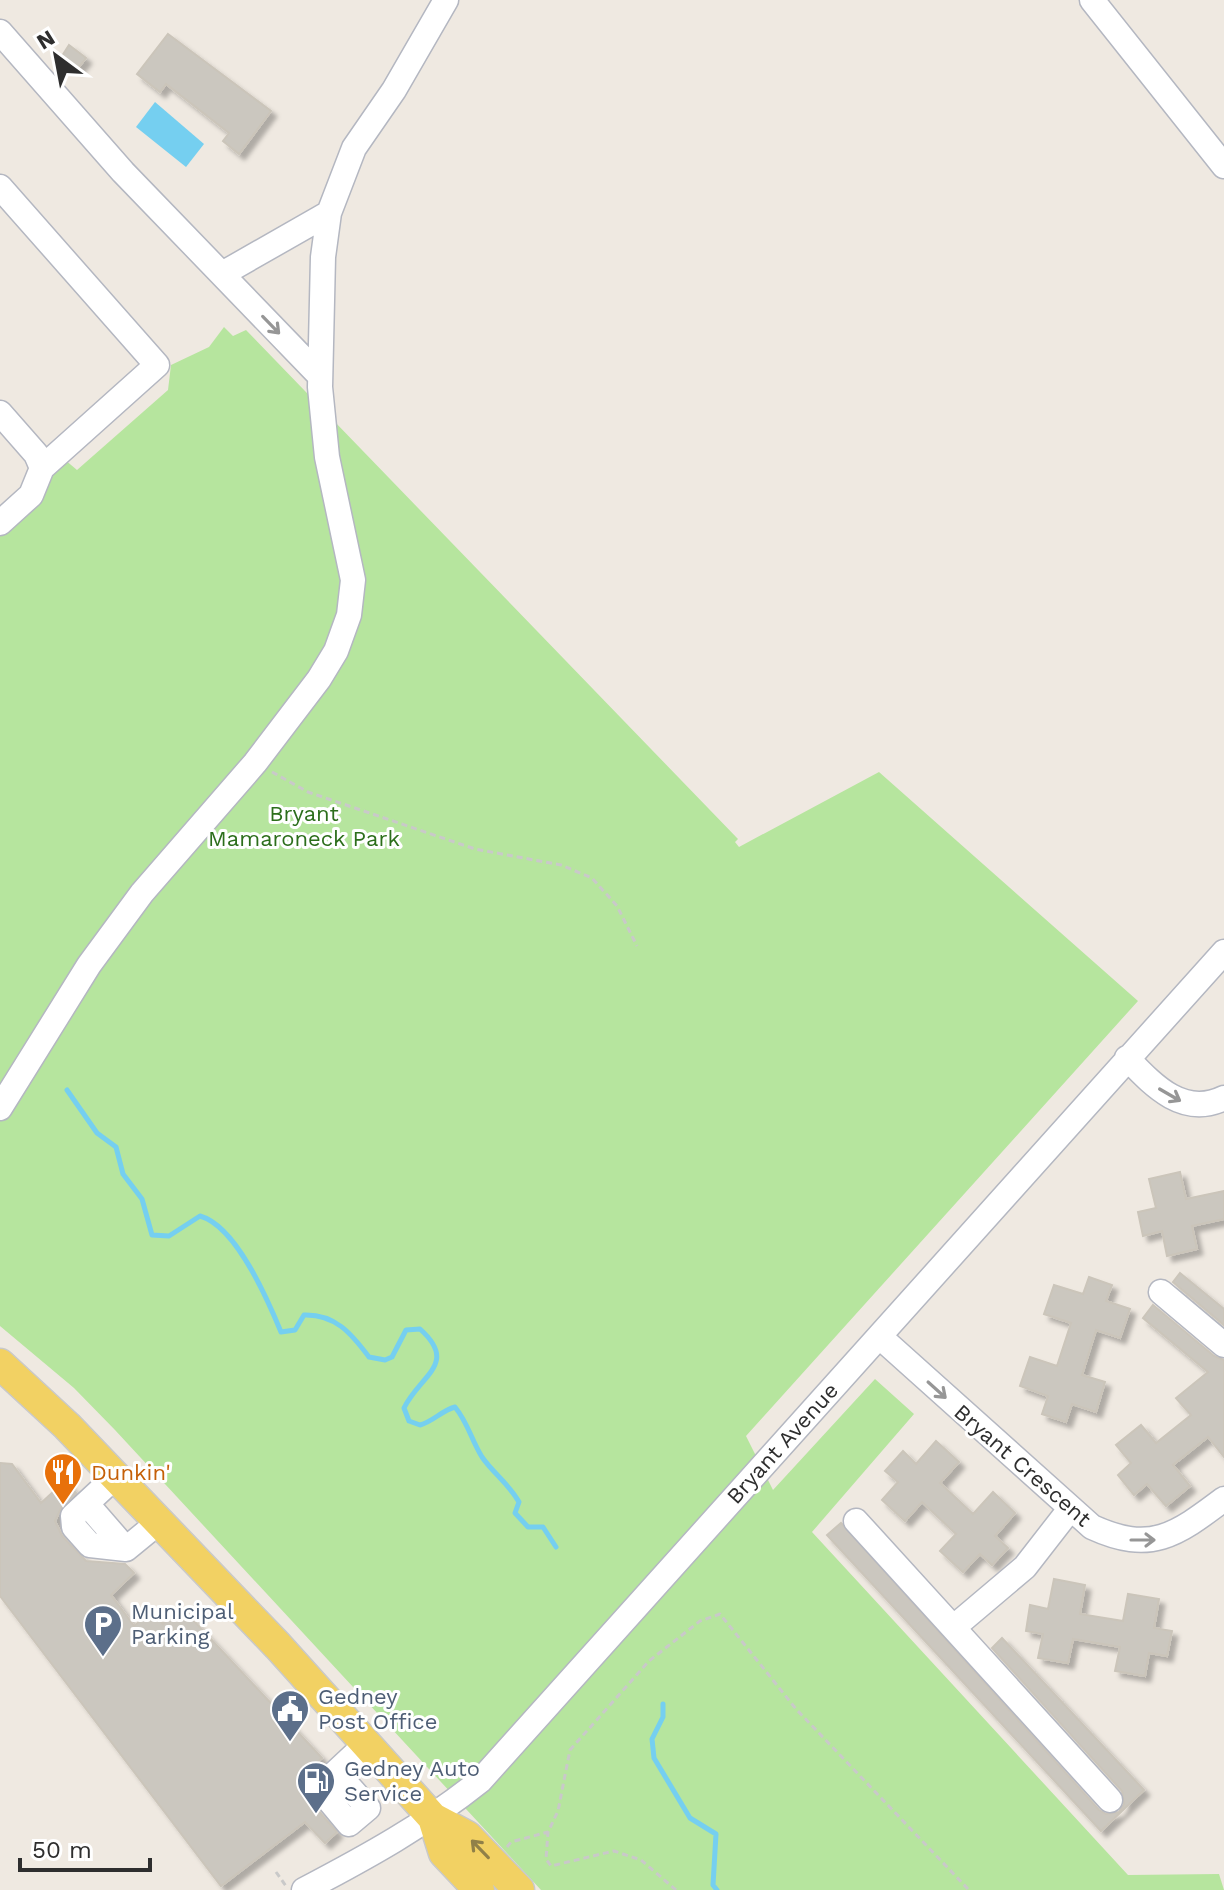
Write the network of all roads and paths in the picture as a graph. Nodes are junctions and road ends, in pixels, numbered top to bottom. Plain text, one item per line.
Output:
1 (446, 0) edge
2 (1092, 0) edge
3 (0, 32) edge
4 (1224, 166) edge
5 (0, 187) edge
6 (329, 213) junction
7 (222, 274) junction
8 (320, 376) junction
9 (0, 413) edge
10 (42, 468) junction
11 (0, 523) edge
12 (255, 763) junction
13 (637, 946) dead end
14 (1223, 954) edge
15 (1127, 1058) junction
16 (1224, 1098) edge
17 (0, 1108) edge
18 (1161, 1292) dead end
19 (880, 1337) junction
20 (1224, 1345) edge
21 (0, 1364) edge
22 (116, 1476) junction
23 (1224, 1499) edge
24 (1070, 1509) junction
25 (856, 1521) dead end
26 (159, 1522) junction
27 (954, 1627) junction
28 (366, 1744) junction
29 (1110, 1800) dead end
30 (433, 1818) junction
31 (548, 1832) junction
32 (385, 1847) junction
33 (493, 1863) junction
34 (276, 1872) dead end
35 (310, 1887) edge
36 (289, 1890) edge
37 (479, 1890) edge
38 (519, 1890) edge
39 (676, 1890) edge
40 (969, 1890) edge

1 - 6 street
2 - 4 street
3 - 7 street
5 - 10 street
6 - 7 street
6 - 8 street
7 -> 8 street
8 - 12 street
9 - 10 street
10 - 11 street
12 - 13 path
12 - 17 street
14 - 15 street, Bryant Avenue
15 -> 16 street
15 - 19 street, Bryant Avenue
18 - 20 street
19 -> 24 street, Bryant Crescent
19 - 30 street, Bryant Avenue
21 - 22 main road
22 - 26 main road
22 - 26 street
24 -> 23 street, Bryant Crescent
24 - 27 street
25 - 27 street
26 - 28 main road
27 - 29 street
28 - 30 main road
28 - 32 street
30 - 32 street, Bryant Avenue
33 -> 30 main road
30 - 37 main road
31 - 33 path
31 - 39 path
31 - 40 path
32 - 35 street, Bryant Avenue
33 - 38 main road
34 - 36 path

